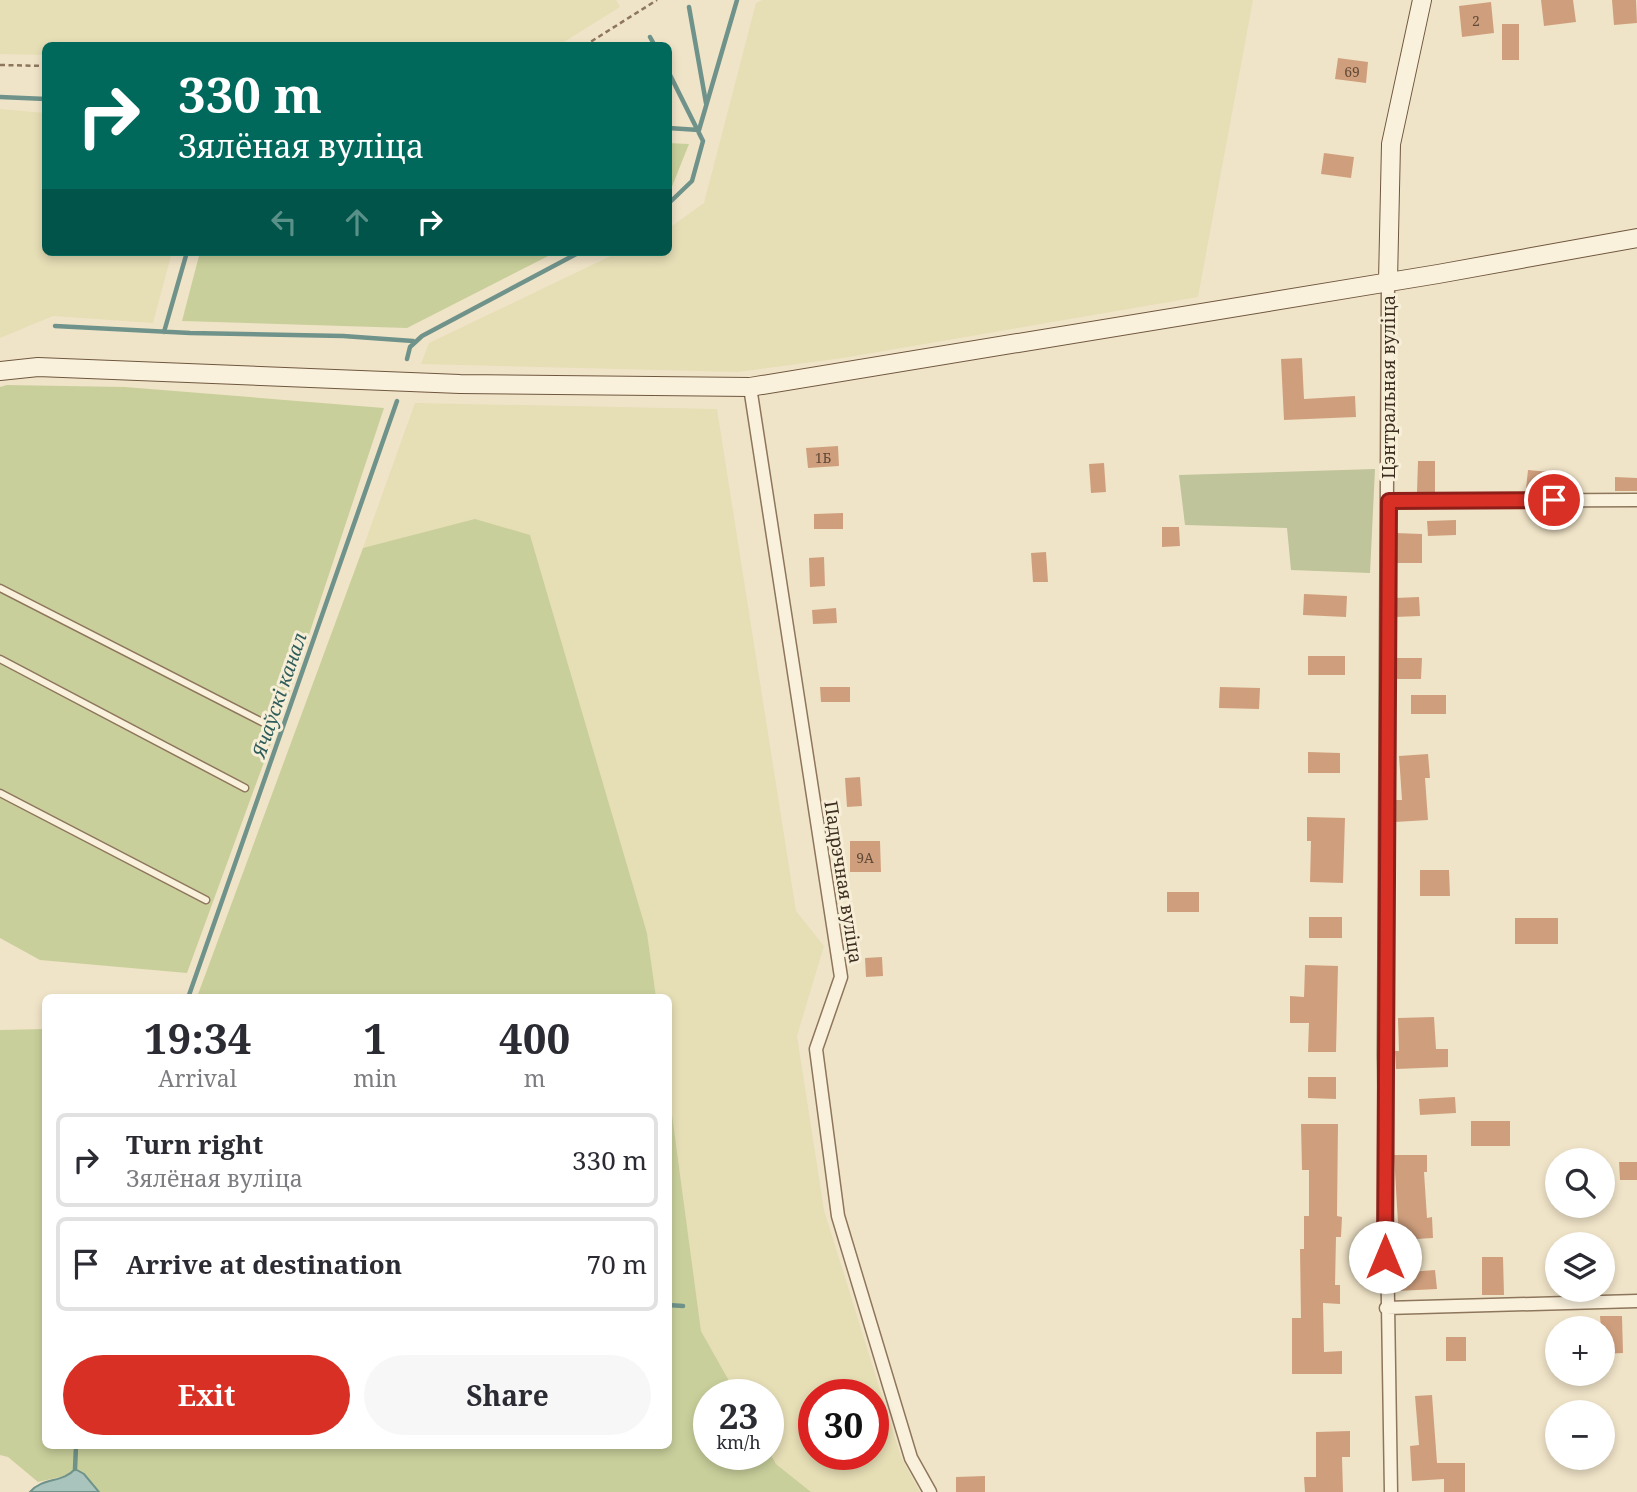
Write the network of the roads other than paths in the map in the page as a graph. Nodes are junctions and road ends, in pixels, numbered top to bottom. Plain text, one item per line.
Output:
1 (1422, 0) edge
2 (1637, 239) edge
3 (1388, 281) junction
4 (0, 371) edge
5 (750, 387) junction
6 (1637, 500) edge
7 (1389, 501) junction
8 (0, 589) edge
9 (0, 659) edge
10 (268, 725) dead end
11 (245, 789) dead end
12 (0, 793) edge
13 (206, 900) dead end
14 (1637, 1301) edge
15 (1385, 1308) junction
16 (930, 1492) edge
17 (1391, 1492) edge

1 - 3 main road, Цэнтральная вуліца
2 - 3 main road
3 - 5 main road
3 - 7 street, Цэнтральная вуліца
4 - 5 main road
5 - 16 street, Падрэчная вуліца
6 - 7 street
7 - 15 street, Цэнтральная вуліца
8 - 10 lane
9 - 11 lane
12 - 13 lane
14 - 15 street
15 - 17 street, Цэнтральная вуліца

